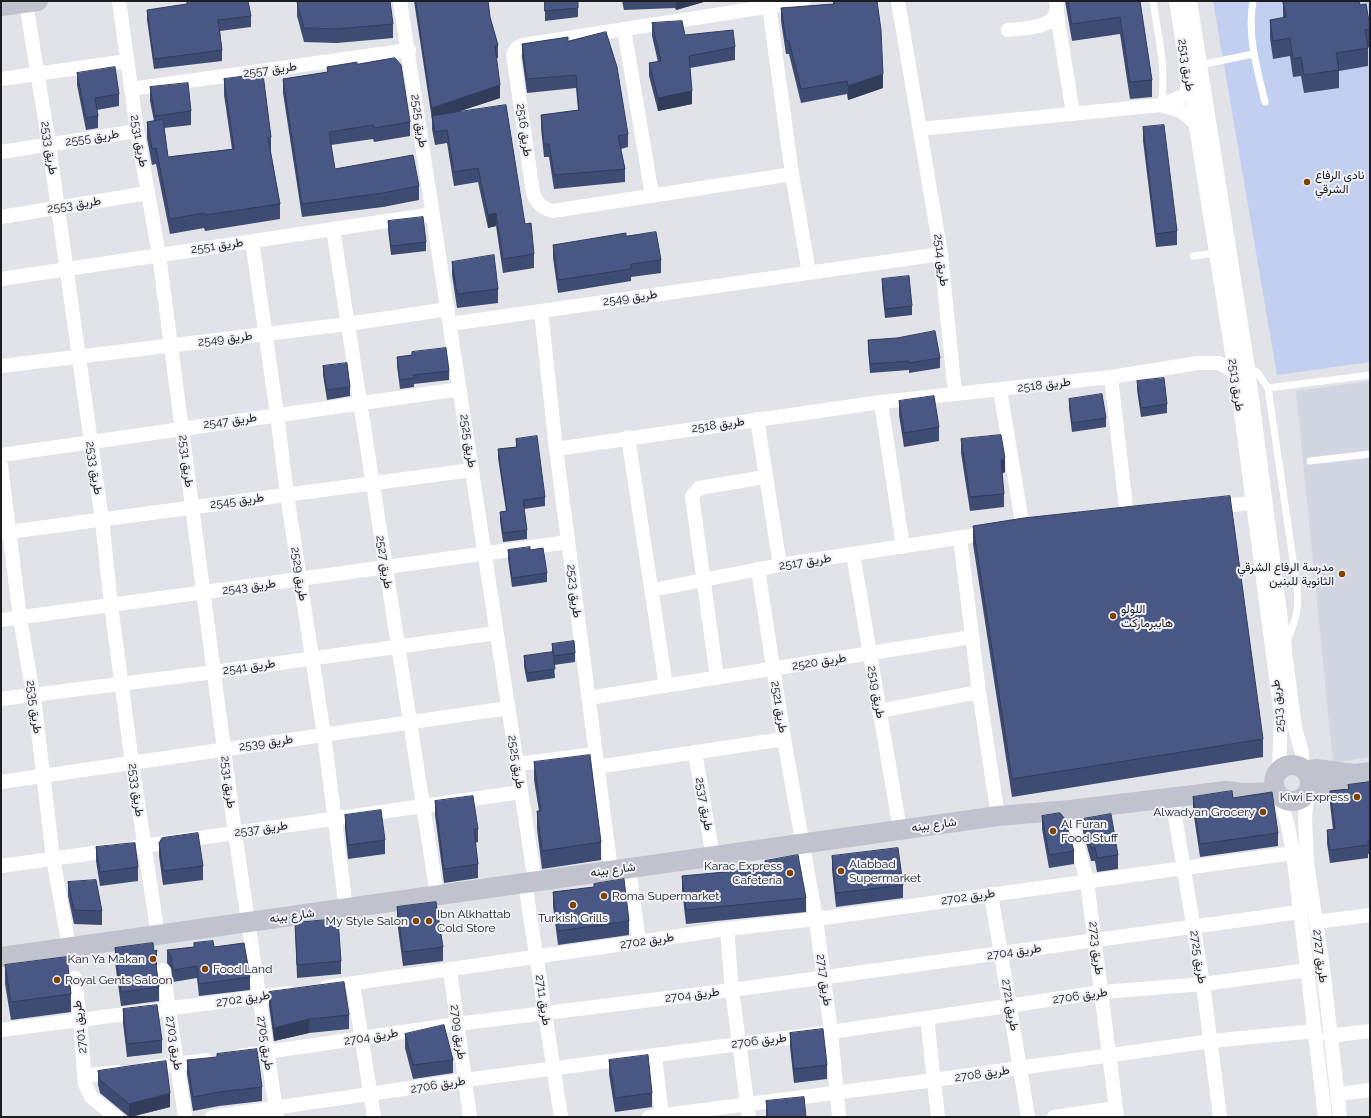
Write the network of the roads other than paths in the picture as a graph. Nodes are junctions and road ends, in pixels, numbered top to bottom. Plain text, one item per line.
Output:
1 (119, 1) edge
2 (400, 1) edge
3 (804, 1) edge
4 (898, 1) edge
5 (1153, 1) edge
6 (1176, 1) edge
7 (1190, 1) edge
8 (1253, 1) edge
9 (32, 2) edge
10 (1, 6) edge
11 (769, 6) junction
12 (1056, 8) edge
13 (624, 29) junction
14 (1008, 30) dead end
15 (408, 50) junction
16 (1253, 54) junction
17 (127, 61) junction
18 (1200, 65) junction
19 (36, 74) junction
20 (1, 79) edge
21 (1188, 81) junction
22 (131, 89) junction
23 (1198, 102) junction
24 (1265, 102) dead end
25 (1161, 105) junction
26 (1073, 114) junction
27 (1195, 123) junction
28 (920, 129) junction
29 (136, 132) junction
30 (49, 145) junction
31 (1, 152) edge
32 (792, 174) junction
33 (148, 193) junction
34 (652, 196) junction
35 (57, 208) junction
36 (433, 214) junction
37 (1, 217) edge
38 (333, 229) junction
39 (252, 241) junction
40 (1216, 253) junction
41 (941, 254) junction
42 (159, 255) junction
43 (1193, 256) dead end
44 (66, 269) junction
45 (809, 273) junction
46 (1, 280) edge
47 (448, 309) junction
48 (541, 311) junction
49 (348, 324) junction
50 (450, 324) junction
51 (264, 334) junction
52 (171, 345) junction
53 (79, 356) junction
54 (1, 366) edge
55 (1248, 368) junction
56 (1234, 371) junction
57 (1370, 375) edge
58 (1111, 376) junction
59 (1268, 388) junction
60 (460, 389) junction
61 (1000, 390) junction
62 (955, 393) junction
63 (881, 402) junction
64 (360, 403) junction
65 (278, 414) junction
66 (758, 419) junction
67 (182, 428) junction
68 (628, 437) junction
69 (90, 442) junction
70 (556, 449) junction
71 (1370, 454) edge
72 (1, 455) edge
73 (1310, 461) dead end
74 (1, 466) edge
75 (472, 470) junction
76 (765, 477) junction
77 (372, 483) junction
78 (287, 495) junction
79 (1259, 502) junction
80 (192, 507) junction
81 (1197, 508) edge
82 (1143, 514) edge
83 (1127, 516) junction
84 (1112, 518) edge
85 (102, 520) junction
86 (1038, 526) edge
87 (1024, 528) junction
88 (5, 533) edge
89 (960, 538) junction
90 (568, 542) junction
91 (903, 547) junction
92 (485, 554) junction
93 (853, 554) junction
94 (780, 565) junction
95 (385, 568) junction
96 (758, 569) junction
97 (300, 580) junction
98 (704, 580) junction
99 (652, 590) junction
100 (204, 593) junction
101 (111, 605) junction
102 (20, 618) junction
103 (1, 620) edge
104 (497, 633) junction
105 (972, 637) junction
106 (1285, 645) junction
107 (397, 647) junction
108 (869, 654) junction
109 (312, 659) junction
110 (774, 669) junction
111 (214, 672) junction
112 (716, 678) junction
113 (122, 683) junction
114 (666, 686) junction
115 (979, 692) junction
116 (33, 695) junction
117 (588, 698) junction
118 (1, 699) edge
119 (508, 708) junction
120 (879, 711) junction
121 (409, 722) junction
122 (324, 735) junction
123 (784, 739) junction
124 (224, 749) junction
125 (695, 752) junction
126 (596, 761) junction
127 (132, 763) junction
128 (517, 764) junction
129 (1304, 769) junction
130 (1363, 773) edge
131 (44, 776) junction
132 (1, 782) edge
133 (1278, 783) junction
134 (521, 792) junction
135 (1307, 794) junction
136 (1172, 798) junction
137 (422, 807) junction
138 (1056, 811) junction
139 (998, 816) junction
140 (333, 819) junction
141 (900, 830) junction
142 (235, 833) junction
143 (803, 844) junction
144 (144, 846) junction
145 (1293, 853) junction
146 (713, 857) junction
147 (53, 858) junction
148 (1, 866) edge
149 (1184, 868) junction
150 (620, 869) junction
151 (1087, 881) junction
152 (530, 882) junction
153 (991, 894) junction
154 (437, 895) junction
155 (346, 908) junction
156 (1300, 912) junction
157 (1370, 915) edge
158 (816, 919) junction
159 (248, 922) junction
160 (1316, 922) junction
161 (1193, 926) junction
162 (727, 929) junction
163 (158, 934) junction
164 (1096, 940) junction
165 (639, 942) junction
166 (69, 947) junction
167 (1001, 954) junction
168 (1, 957) edge
169 (537, 957) junction
170 (1323, 968) junction
171 (163, 970) dead end
172 (450, 970) junction
173 (1307, 970) junction
174 (823, 976) junction
175 (74, 978) dead end
176 (353, 984) junction
177 (1202, 984) junction
178 (317, 989) edge
179 (732, 990) junction
180 (302, 991) edge
181 (1102, 992) junction
182 (258, 997) junction
183 (1010, 1006) junction
184 (169, 1008) junction
185 (545, 1014) junction
186 (927, 1018) junction
187 (80, 1019) junction
188 (457, 1024) junction
189 (1, 1030) edge
190 (1315, 1031) junction
191 (1370, 1031) edge
192 (832, 1032) junction
193 (1329, 1036) junction
194 (362, 1038) junction
195 (1211, 1041) junction
196 (738, 1043) junction
197 (267, 1053) junction
198 (1110, 1055) junction
199 (655, 1056) junction
200 (177, 1064) junction
201 (1021, 1068) junction
202 (553, 1069) junction
203 (84, 1076) junction
204 (465, 1080) junction
205 (934, 1080) junction
206 (1370, 1090) edge
207 (836, 1093) junction
208 (1338, 1094) junction
209 (370, 1095) junction
210 (748, 1110) edge
211 (276, 1112) edge
212 (1117, 1113) edge
213 (1322, 1115) edge
214 (657, 1116) edge
215 (116, 1117) edge
216 (186, 1117) edge
217 (212, 1117) edge
218 (374, 1117) edge
219 (470, 1117) edge
220 (561, 1117) edge
221 (839, 1117) edge
222 (938, 1117) edge
223 (1028, 1117) edge
224 (1054, 1117) edge
225 (1220, 1117) edge
226 (1340, 1117) edge

1 - 17 street, طريق 2531
2 - 15 street, طريق 2525
3 - 11 street, طريق 2516
4 - 28 street, طريق 2514
5 - 25 lane
6 - 21 street, طريق 2513
7 - 18 street, طريق 2513
8 - 16 lane
9 - 10 street
9 - 19 street, طريق 2533
11 - 13 street, طريق 2516
11 - 32 street
12 - 14 street
12 - 26 street
13 - 34 street
13 - 34 street, طريق 2516
15 - 22 street, طريق 2557
15 - 36 street, طريق 2525
16 - 18 lane
16 - 24 lane
17 - 19 street
17 - 22 street, طريق 2531
18 - 23 street, طريق 2513
19 - 20 street
19 - 30 street, طريق 2533
21 - 23 street, طريق 2513
21 - 25 street
22 - 29 street, طريق 2531
23 - 27 street, طريق 2513
23 - 55 street, طريق 2513
25 - 26 street
25 - 27 street
26 - 28 street
27 - 40 street, طريق 2513
28 - 41 street, طريق 2514
29 - 30 street, طريق 2555
29 - 33 street, طريق 2531
30 - 31 street, طريق 2555
30 - 35 street, طريق 2533
32 - 34 street, طريق 2516
32 - 45 street
33 - 35 street, طريق 2553
33 - 42 street, طريق 2531
35 - 37 street, طريق 2553
35 - 44 street, طريق 2533
36 - 38 street, طريق 2551
36 - 47 street, طريق 2525
38 - 39 street, طريق 2551
38 - 49 street, طريق 2527
39 - 42 street, طريق 2551
39 - 51 street, طريق 2529
40 - 43 lane
40 - 56 street, طريق 2513
41 - 45 street, طريق 2549
41 - 62 street, طريق 2514
42 - 44 street, طريق 2551
42 - 52 street, طريق 2531
44 - 46 street, طريق 2551
44 - 53 street, طريق 2533
45 - 48 street, طريق 2549
47 - 49 street, طريق 2549
47 - 50 street, طريق 2525
48 - 50 street, طريق 2549
48 - 70 street, طريق 2523
49 - 51 street, طريق 2549
49 - 64 street, طريق 2527
50 - 60 street, طريق 2525
51 - 52 street, طريق 2549
51 - 65 street, طريق 2529
52 - 53 street, طريق 2549
52 - 67 street, طريق 2531
53 - 54 street, طريق 2549
53 - 69 street, طريق 2533
55 - 59 lane
55 - 79 street, طريق 2513
56 - 58 street, طريق 2518
56 - 79 street, طريق 2513
57 - 59 lane
58 - 61 street, طريق 2518
58 - 83 street
59 - 106 lane
60 - 64 street, طريق 2547
60 - 75 street, طريق 2525
61 - 62 street, طريق 2518
61 - 87 street
62 - 63 street, طريق 2518
63 - 66 street, طريق 2518
63 - 91 street
64 - 65 street, طريق 2547
64 - 77 street, طريق 2527
65 - 67 street, طريق 2547
65 - 78 street, طريق 2529
66 - 68 street, طريق 2518
66 - 76 street
67 - 69 street, طريق 2547
67 - 80 street, طريق 2531
68 - 70 street, طريق 2518
68 - 99 street
69 - 72 street, طريق 2547
69 - 85 street, طريق 2533
70 - 90 street, طريق 2523
71 - 73 lane
74 - 88 street, طريق 2535
75 - 77 street, طريق 2545
75 - 92 street, طريق 2525
76 - 94 street
76 - 98 street
77 - 78 street, طريق 2545
77 - 95 street, طريق 2527
78 - 80 street, طريق 2545
78 - 97 street, طريق 2529
79 - 81 street
79 - 106 street, طريق 2513
79 - 133 street, طريق 2513
80 - 85 street, طريق 2545
80 - 100 street, طريق 2531
82 - 83 street
83 - 84 street
85 - 88 street, طريق 2545
85 - 101 street, طريق 2533
86 - 87 street, طريق 2517
87 - 89 street, طريق 2517
88 - 102 street, طريق 2535
89 - 91 street, طريق 2517
89 - 105 street
90 - 92 street, طريق 2543
90 - 117 street, طريق 2523
91 - 93 street, طريق 2517
92 - 95 street, طريق 2543
92 - 104 street, طريق 2525
93 - 94 street, طريق 2517
93 - 108 street, طريق 2519
94 - 96 street, طريق 2517
95 - 97 street, طريق 2543
95 - 107 street, طريق 2527
96 - 98 street, طريق 2517
96 - 110 street, طريق 2521
97 - 100 street, طريق 2543
97 - 109 street, طريق 2529
98 - 99 street, طريق 2517
98 - 112 street
99 - 114 street
100 - 101 street, طريق 2543
100 - 111 street, طريق 2531
101 - 102 street, طريق 2543
101 - 113 street, طريق 2533
102 - 103 street, طريق 2543
102 - 116 street, طريق 2535
104 - 107 street, طريق 2541
104 - 119 street, طريق 2525
105 - 108 street, طريق 2520
105 - 115 street
106 - 129 street, طريق 2513
107 - 109 street, طريق 2541
107 - 121 street, طريق 2527
108 - 110 street, طريق 2520
108 - 120 street, طريق 2519
109 - 111 street, طريق 2541
109 - 122 street, طريق 2529
110 - 112 street, طريق 2520
110 - 123 street, طريق 2521
111 - 113 street, طريق 2541
111 - 124 street, طريق 2531
112 - 114 street, طريق 2520
113 - 116 street, طريق 2541
113 - 127 street, طريق 2533
114 - 117 street, طريق 2520
115 - 120 street
115 - 139 street
116 - 118 street, طريق 2541
116 - 131 street, طريق 2535
117 - 126 street, طريق 2523
119 - 121 street, طريق 2539
119 - 128 street, طريق 2525
120 - 141 street, طريق 2519
121 - 122 street, طريق 2539
121 - 137 street, طريق 2527
122 - 124 street, طريق 2539
122 - 140 street, طريق 2529
123 - 125 street
123 - 143 street, طريق 2521
124 - 127 street, طريق 2539
124 - 142 street, طريق 2531
125 - 126 street
125 - 146 street, طريق 2537
126 - 128 street
126 - 150 street, طريق 2523
127 - 131 street, طريق 2539
127 - 144 street, طريق 2533
128 - 134 street, طريق 2525
129 - 130 street
129 - 133 street
129 - 135 street
130 - 135 street
131 - 132 street, طريق 2539
131 - 147 street, طريق 2535
133 - 135 street
133 - 136 street, شارع بينه
133 - 145 street, طريق 2727
134 - 137 street, طريق 2537
134 - 152 street, طريق 2525
135 - 160 street, طريق 2727
136 - 138 street, شارع بينه
136 - 149 street, طريق 2725
137 - 140 street, طريق 2537
137 - 154 street, طريق 2527
138 - 139 street, شارع بينه
138 - 151 street, طريق 2723
139 - 141 street, شارع بينه
140 - 142 street, طريق 2537
140 - 155 street, طريق 2529
141 - 143 street, شارع بينه
142 - 144 street, طريق 2537
142 - 159 street, طريق 2531
143 - 146 street, شارع بينه
143 - 158 street, طريق 2717
144 - 147 street, طريق 2537
144 - 163 street, طريق 2533
145 - 149 street, طريق 2702
145 - 156 street, طريق 2727
146 - 150 street, شارع بينه
147 - 148 street, طريق 2537
147 - 166 street, طريق 2535
149 - 151 street, طريق 2702
149 - 161 street, طريق 2725
150 - 152 street, شارع بينه
150 - 165 street, طريق 2523
151 - 153 street, طريق 2702
151 - 164 street, طريق 2723
152 - 154 street, شارع بينه
152 - 169 street, طريق 2711
153 - 158 street, طريق 2702
153 - 167 street, طريق 2721
154 - 155 street, شارع بينه
155 - 159 street, شارع بينه
156 - 161 street, طريق 2704
156 - 173 street, طريق 2727
157 - 160 street
158 - 162 street, طريق 2702
158 - 174 street, طريق 2717
159 - 163 street, شارع بينه
159 - 182 street, طريق 2705
160 - 170 street, طريق 2727
161 - 164 street, طريق 2704
161 - 177 street, طريق 2725
162 - 165 street, طريق 2702
162 - 179 street
163 - 166 street, شارع بينه
164 - 167 street, طريق 2704
164 - 181 street, طريق 2723
165 - 169 street, طريق 2702
166 - 168 street, شارع بينه
167 - 174 street, طريق 2704
167 - 183 street, طريق 2721
169 - 172 street, طريق 2702
169 - 185 street, طريق 2711
170 - 173 street, طريق 2706
170 - 193 street, طريق 2727
171 - 184 street, طريق 2703
172 - 176 street, طريق 2702
172 - 188 street, طريق 2709
173 - 177 street, طريق 2706
173 - 190 street, طريق 2727
174 - 179 street, طريق 2704
174 - 192 street, طريق 2717
175 - 187 street, طريق 2701
176 - 178 street, طريق 2702
176 - 194 street
177 - 181 street, طريق 2706
177 - 195 street, طريق 2725
179 - 185 street, طريق 2704
179 - 196 street
180 - 182 street, طريق 2702
181 - 183 street, طريق 2706
181 - 198 street, طريق 2723
182 - 184 street, طريق 2702
182 - 197 street, طريق 2705
183 - 186 street, طريق 2706
183 - 201 street, طريق 2721
184 - 187 street, طريق 2702
184 - 200 street, طريق 2703
185 - 188 street, طريق 2704
185 - 202 street, طريق 2711
186 - 192 street, طريق 2706
186 - 205 street
187 - 189 street, طريق 2702
187 - 203 street, طريق 2701
188 - 194 street, طريق 2704
188 - 204 street, طريق 2709
190 - 195 street, طريق 2708
190 - 213 street, طريق 2727
191 - 193 street
192 - 196 street, طريق 2706
192 - 207 street, طريق 2717
193 - 208 street, طريق 2727
194 - 197 street, طريق 2704
194 - 209 street
195 - 198 street, طريق 2708
195 - 225 street, طريق 2725
196 - 199 street, طريق 2706
196 - 210 street
197 - 200 street, طريق 2704
197 - 211 street, طريق 2705
198 - 201 street, طريق 2708
198 - 212 street, طريق 2723
199 - 202 street, طريق 2706
199 - 214 street
200 - 203 street, طريق 2704
200 - 216 street, طريق 2703
201 - 205 street, طريق 2708
201 - 223 street, طريق 2721
202 - 204 street, طريق 2706
202 - 220 street, طريق 2711
203 - 215 street
204 - 209 street, طريق 2706
204 - 219 street, طريق 2709
205 - 207 street, طريق 2708
205 - 222 street
206 - 208 street
207 - 210 street, طريق 2708
207 - 221 street, طريق 2717
208 - 226 street, طريق 2727
209 - 211 street, طريق 2706
209 - 218 street
210 - 214 street, طريق 2708
211 - 217 street, طريق 2706
212 - 224 street

